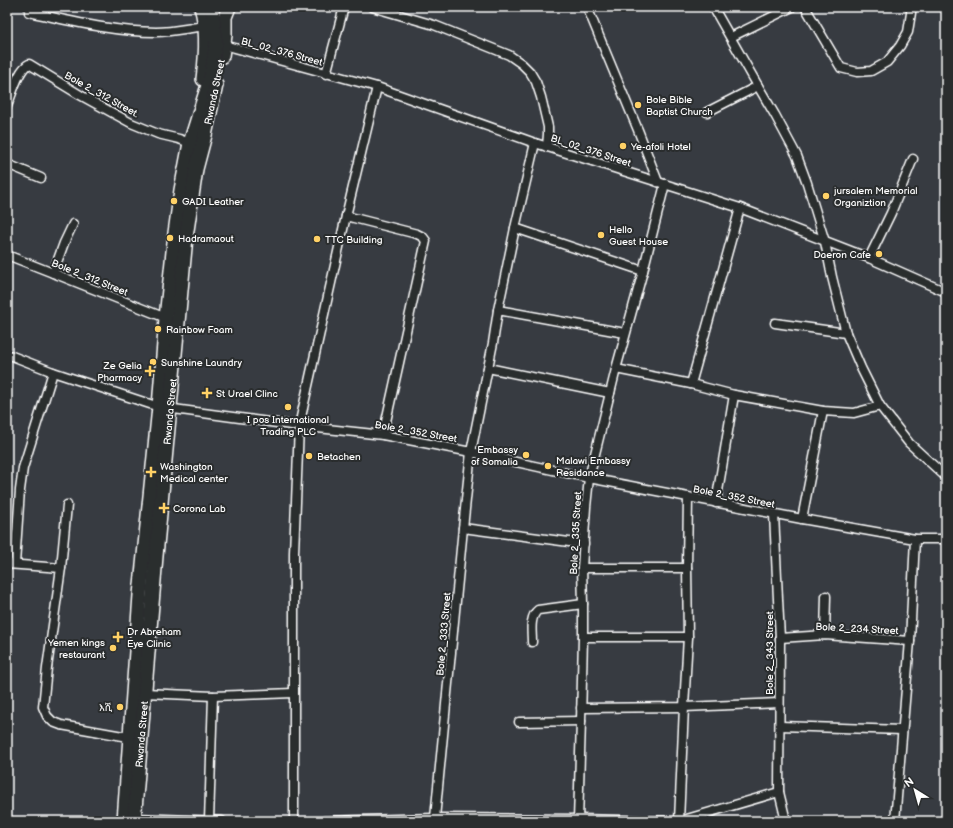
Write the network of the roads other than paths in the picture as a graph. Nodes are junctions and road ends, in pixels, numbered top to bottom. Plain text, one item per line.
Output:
1 (201, 7) edge
2 (211, 7) edge
3 (344, 7) edge
4 (372, 7) edge
5 (587, 7) edge
6 (713, 7) edge
7 (792, 7) edge
8 (805, 7) edge
9 (911, 7) edge
10 (225, 10) edge
11 (29, 12) dead end
12 (205, 26) junction
13 (731, 37) junction
14 (224, 45) junction
15 (326, 74) junction
16 (758, 86) junction
17 (377, 87) junction
18 (205, 94) junction
19 (7, 106) edge
20 (707, 112) dead end
21 (190, 143) junction
22 (535, 143) junction
23 (547, 147) junction
24 (913, 159) dead end
25 (7, 164) edge
26 (41, 178) dead end
27 (661, 183) junction
28 (740, 208) junction
29 (346, 216) junction
30 (73, 224) dead end
31 (515, 228) junction
32 (825, 242) junction
33 (7, 255) edge
34 (869, 258) junction
35 (643, 271) junction
36 (53, 272) junction
37 (946, 292) edge
38 (498, 310) junction
39 (166, 318) junction
40 (775, 323) dead end
41 (625, 333) junction
42 (846, 333) junction
43 (7, 354) edge
44 (488, 368) junction
45 (616, 369) junction
46 (53, 372) junction
47 (691, 384) junction
48 (610, 393) junction
49 (734, 395) junction
50 (880, 406) junction
51 (165, 408) junction
52 (822, 411) junction
53 (299, 426) junction
54 (383, 435) junction
55 (471, 452) junction
56 (946, 477) edge
57 (589, 478) junction
58 (688, 497) junction
59 (716, 503) junction
60 (67, 505) dead end
61 (774, 514) junction
62 (802, 519) junction
63 (463, 528) junction
64 (915, 539) junction
65 (946, 539) edge
66 (584, 544) junction
67 (11, 564) edge
68 (61, 568) junction
69 (582, 568) junction
70 (687, 568) junction
71 (826, 596) dead end
72 (583, 604) junction
73 (825, 635) junction
74 (583, 637) junction
75 (688, 637) junction
76 (780, 638) junction
77 (910, 641) junction
78 (532, 642) dead end
79 (144, 693) junction
80 (294, 693) junction
81 (214, 696) junction
82 (778, 703) junction
83 (684, 707) junction
84 (581, 708) junction
85 (581, 721) junction
86 (519, 722) dead end
87 (780, 726) junction
88 (902, 730) junction
89 (135, 738) junction
90 (779, 792) junction
91 (435, 818) junction
92 (131, 820) edge
93 (578, 820) edge
94 (209, 821) edge
95 (222, 821) edge
96 (294, 821) edge
97 (324, 821) edge
98 (665, 821) edge
99 (680, 821) edge
100 (786, 821) edge
101 (895, 821) edge

1 - 12 main road, Rwanda Street
2 - 18 main road
3 - 15 street
4 - 23 street
5 - 27 street
6 - 13 street
7 - 13 street
8 - 9 street
10 - 14 main road, Rwanda Street
11 - 12 street
12 - 18 main road, Rwanda Street
13 - 16 street
14 - 15 street, BL_02_376 Street
14 - 51 main road, Rwanda Street
15 - 17 street, BL_02_376 Street
16 - 20 street
16 - 32 street
17 - 22 street, BL_02_376 Street
17 - 29 street
18 - 21 main road, Rwanda Street
19 - 21 street, Bole 2_312 Street.
21 - 39 main road, Rwanda Street
22 - 23 street, BL_02_376 Street
22 - 31 street, Bole 2_333 Street
23 - 27 street, BL_02_376 Street
24 - 34 street
25 - 26 street
27 - 28 street, BL_02_376 Street
27 - 35 street, Bole 2_335 Street
28 - 32 street, BL_02_376 Street
28 - 47 street
29 - 53 street
29 - 54 street
30 - 36 street
31 - 35 street
31 - 38 street, Bole 2_333 Street
32 - 34 street, BL_02_376 Street
32 - 42 street
33 - 36 street, Bole 2_312 Street
34 - 37 street, BL_02_376 Street
35 - 41 street, Bole 2_335 Street
36 - 39 street, Bole 2_312 Street
38 - 41 street
38 - 44 street, Bole 2_333 Street
39 - 51 main road, Rwanda Street
40 - 42 street
41 - 45 street, Bole 2_335 Street
42 - 50 street
43 - 46 street, Bole 2_352 Street
44 - 48 street
44 - 55 street, Bole 2_333 Street
45 - 47 street
45 - 48 street, Bole 2_335 Street
46 - 51 street, Bole 2_352 Street
46 - 67 street
47 - 49 street
48 - 57 street, Bole 2_335 Street
49 - 52 street
49 - 59 street
50 - 52 street
50 - 56 street
51 - 53 street, Bole 2_352 Street
51 - 79 main road, Rwanda Street
51 - 89 main road, Rwanda Street
52 - 62 street
53 - 54 street, Bole 2_352 Street
53 - 80 street
54 - 55 street, Bole 2_352 Street
55 - 57 street, Bole 2_352 Street
55 - 63 street, Bole 2_333 Street
57 - 58 street, Bole 2_352 Street
57 - 66 street, Bole 2_335 Street
58 - 59 street, Bole 2_352 Street
58 - 70 street
59 - 61 street, Bole 2_352 Street
60 - 68 street
61 - 62 street, Bole 2_352 Street
61 - 76 street, Bole 2_343 Street
62 - 64 street, Bole 2_352 Street
63 - 66 street
63 - 91 street, Bole 2_333 Street
64 - 65 street, Bole 2_352 Street
64 - 77 street
66 - 69 street, Bole 2_335 Street
67 - 68 street
68 - 89 street
69 - 70 street
69 - 72 street, Bole 2_335 Street
70 - 75 street
71 - 73 street
72 - 74 street, Bole 2_335 Street
72 - 78 street
73 - 76 street, Bole 2_234 Street
73 - 77 street, Bole 2_234 Street
74 - 75 street
74 - 84 street, Bole 2_335 Street
75 - 83 street
76 - 82 street, Bole 2_343 Street
77 - 88 street
79 - 81 street
79 - 89 main road, Rwanda Street
80 - 81 street
80 - 96 street
81 - 94 street
82 - 83 street
82 - 87 street, Bole 2_343 Street
83 - 84 street
83 - 99 street
84 - 85 street, Bole 2_335 Street
85 - 86 street
85 - 93 street, Bole 2_335 Street
87 - 88 street
87 - 90 street, Bole 2_343 Street
88 - 101 street
89 - 92 main road, Rwanda Street
90 - 99 street
90 - 100 street, Bole 2_343 Street
91 - 93 street
91 - 97 street
92 - 94 street
93 - 98 street
94 - 95 street

